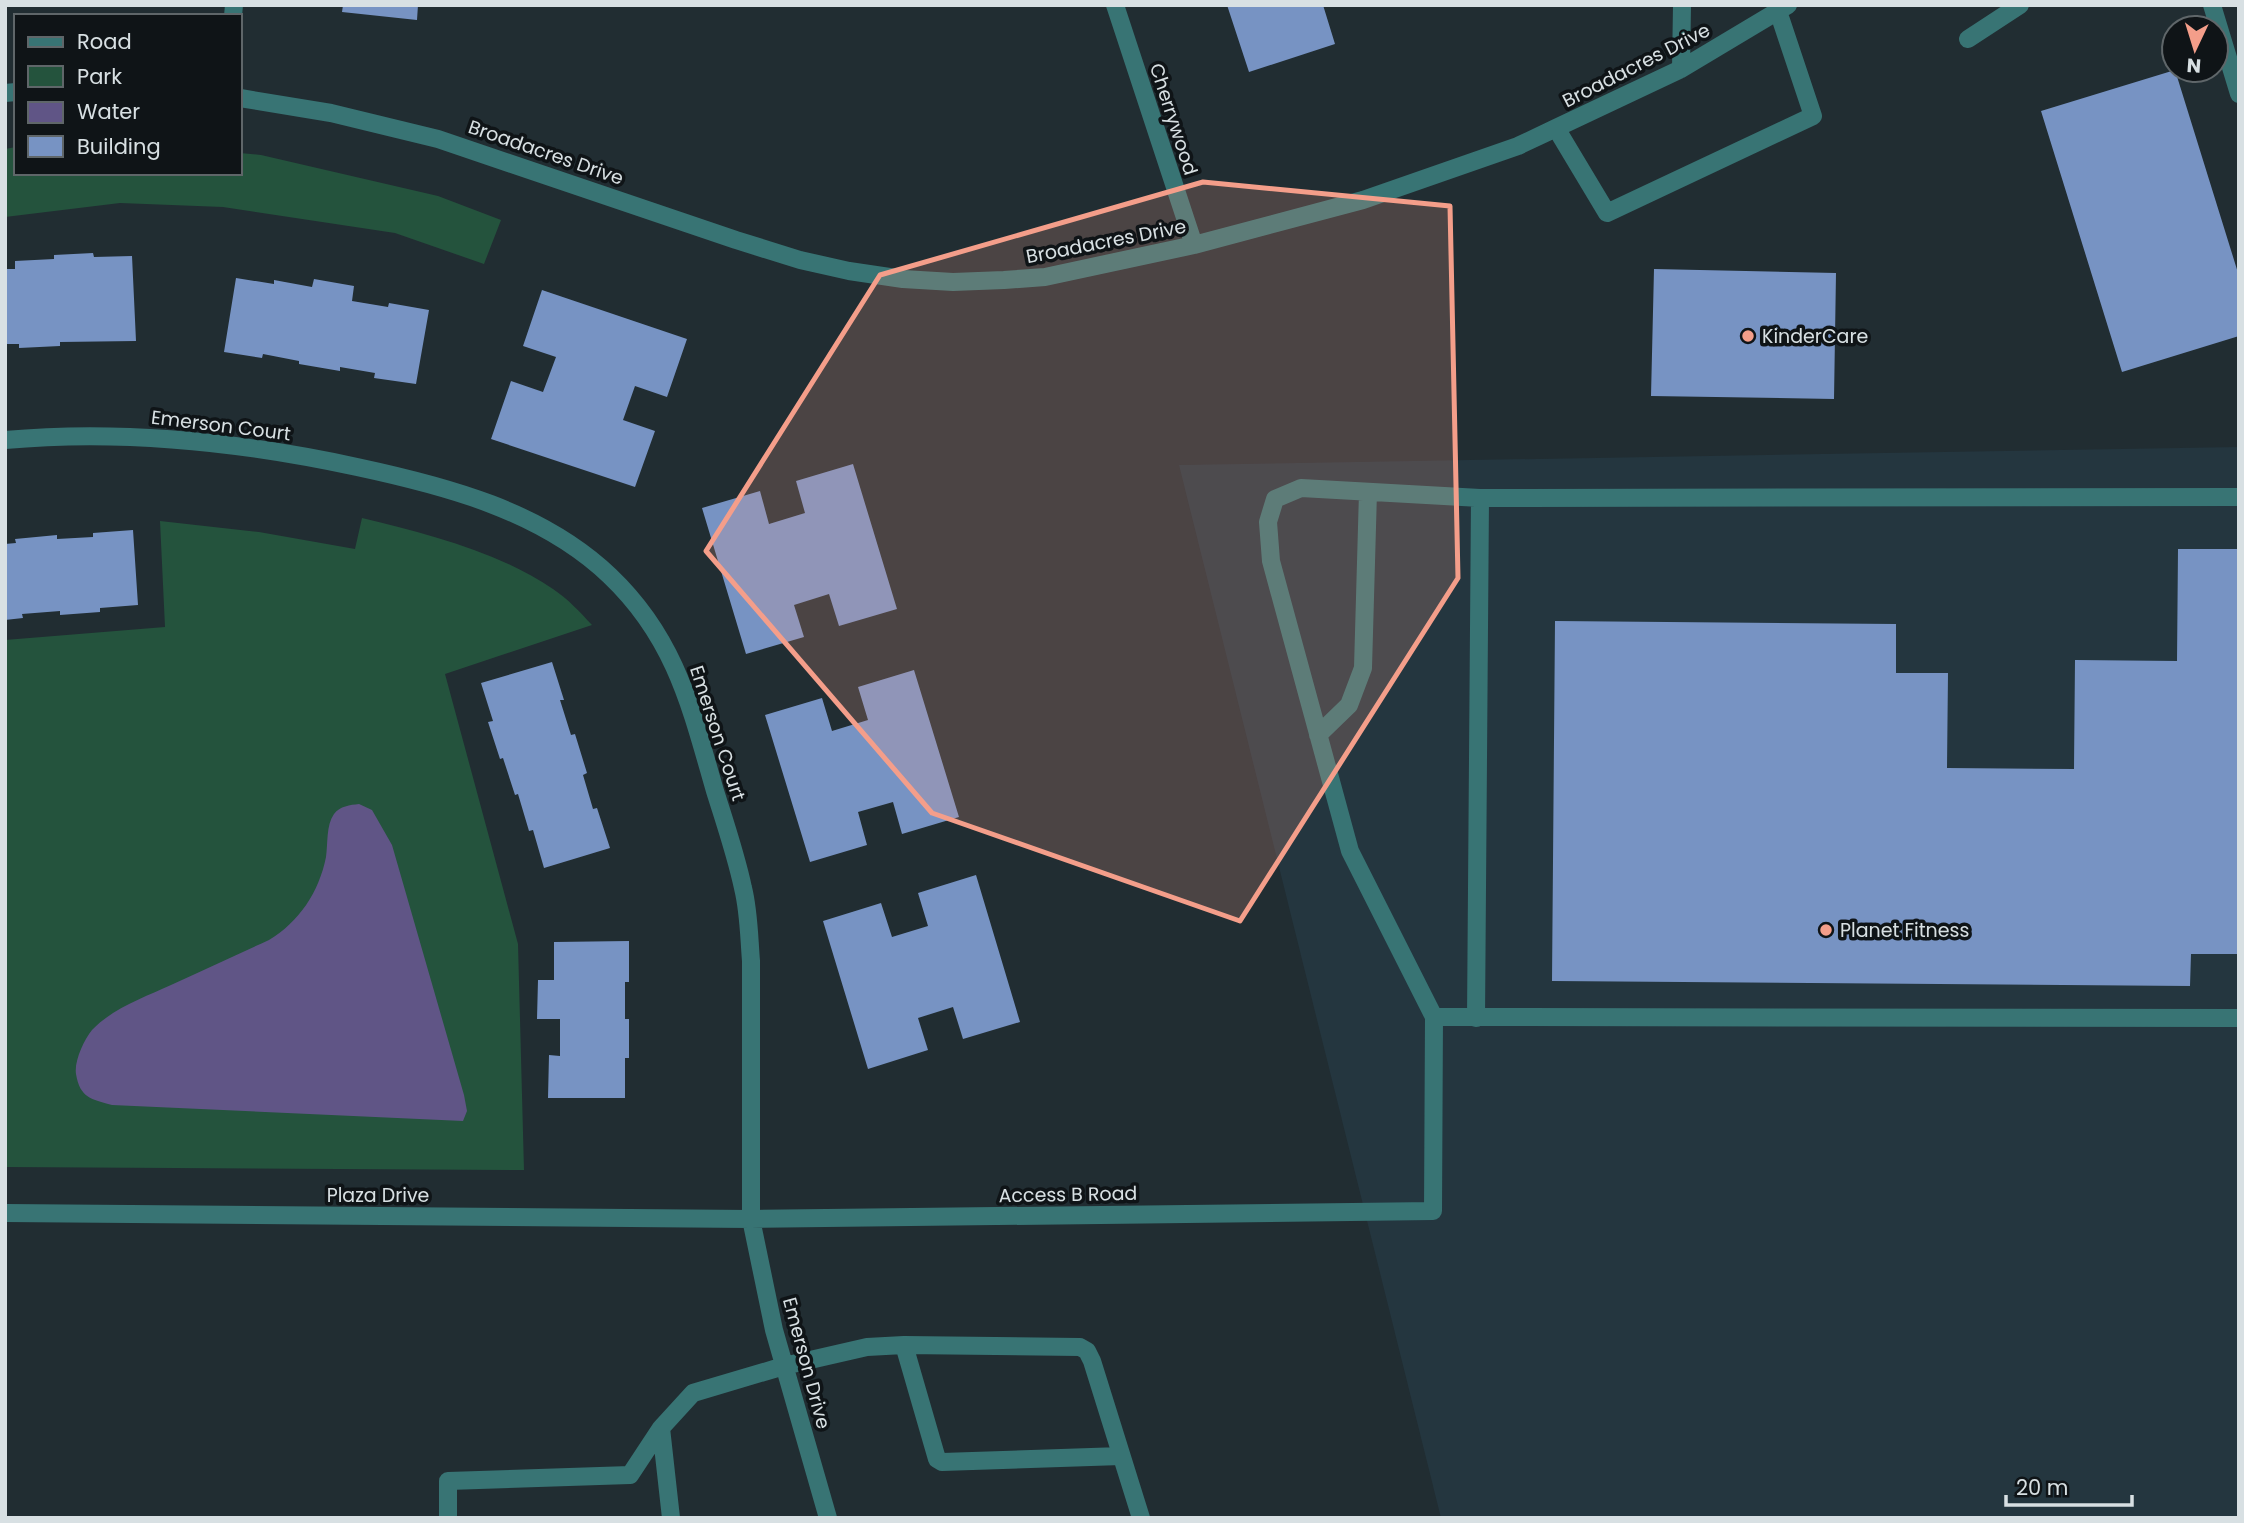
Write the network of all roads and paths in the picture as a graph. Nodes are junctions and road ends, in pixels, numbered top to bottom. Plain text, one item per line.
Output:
1 (1115, 5) edge
2 (1682, 5) edge
3 (2020, 5) edge
4 (2212, 5) edge
5 (1783, 8) edge
6 (1968, 39) dead end
7 (1681, 69) junction
8 (2239, 94) edge
9 (242, 98) edge
10 (1556, 128) junction
11 (1194, 245) junction
12 (5, 440) edge
13 (1368, 492) junction
14 (2239, 497) edge
15 (1480, 498) junction
16 (1318, 735) junction
17 (1434, 1017) junction
18 (1476, 1018) junction
19 (2239, 1018) edge
20 (5, 1213) edge
21 (751, 1219) junction
22 (904, 1345) junction
23 (784, 1366) junction
24 (661, 1428) junction
25 (1121, 1456) junction
26 (448, 1518) edge
27 (671, 1518) edge
28 (828, 1518) edge
29 (1141, 1518) edge

1 - 11 street, Cherrywood
2 - 7 street
3 - 6 street
4 - 8 street
5 - 7 street, Broadacres Drive
5 - 10 street
7 - 10 street, Broadacres Drive
9 - 11 street, Broadacres Drive
10 - 11 street, Broadacres Drive
12 - 21 street, Emerson Court
13 - 15 street
13 - 16 street
13 - 16 street
14 - 15 street
15 - 18 street
16 - 17 street
17 - 18 street
17 - 21 street, Access B Road
18 - 19 street
20 - 21 street, Plaza Drive
21 - 23 street, Emerson Drive
22 - 23 street
22 - 25 street
22 - 25 street
23 - 24 street
23 - 28 street, Emerson Drive
24 - 26 street
24 - 27 street
25 - 29 street

